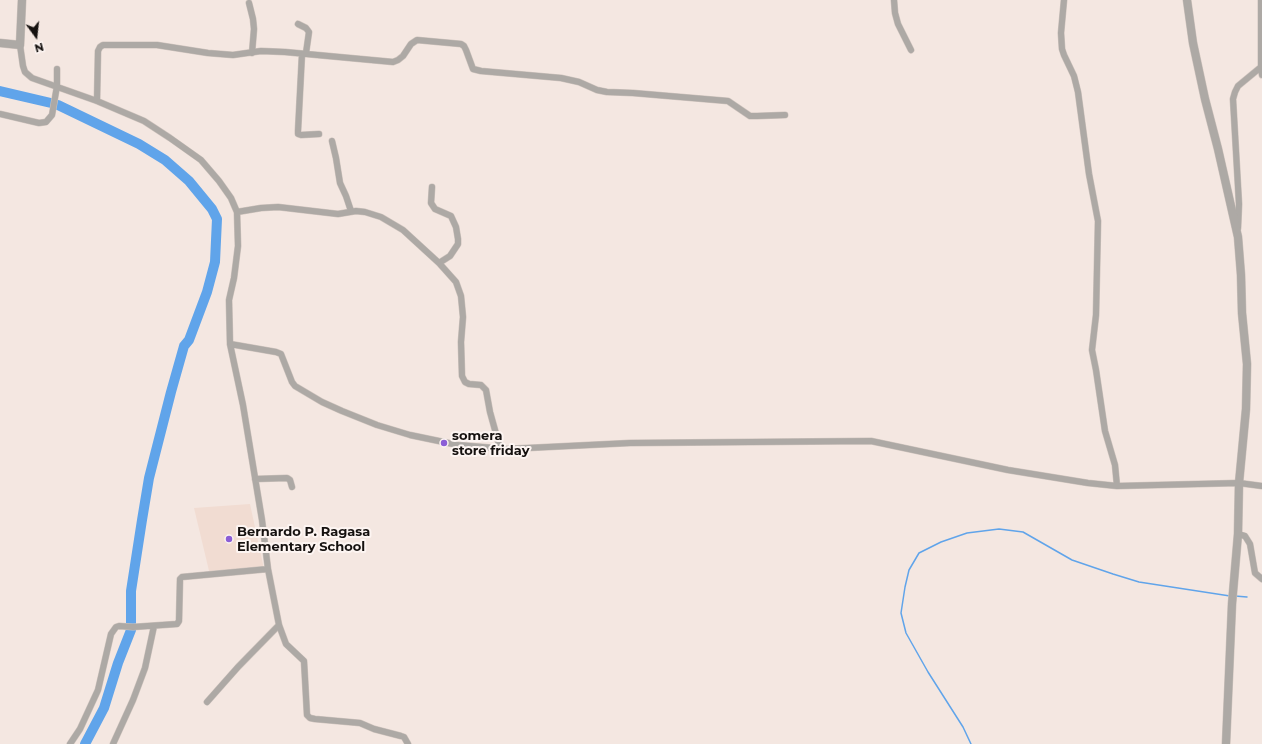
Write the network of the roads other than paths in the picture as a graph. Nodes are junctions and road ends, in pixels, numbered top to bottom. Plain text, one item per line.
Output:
1 (22, 0) edge
2 (894, 0) edge
3 (1064, 0) edge
4 (1187, 0) edge
5 (1261, 0) edge
6 (249, 3) dead end
7 (298, 24) dead end
8 (0, 44) edge
9 (20, 45) junction
10 (911, 50) dead end
11 (252, 53) junction
12 (304, 54) junction
13 (1261, 67) junction
14 (57, 69) dead end
15 (1262, 74) edge
16 (57, 86) junction
17 (97, 101) junction
18 (0, 114) edge
19 (785, 115) dead end
20 (319, 134) dead end
21 (332, 141) dead end
22 (432, 187) dead end
23 (351, 211) junction
24 (237, 212) junction
25 (1238, 237) junction
26 (439, 263) junction
27 (230, 344) junction
28 (500, 448) junction
29 (255, 479) junction
30 (1240, 483) junction
31 (1117, 486) junction
32 (1262, 486) edge
33 (292, 487) dead end
34 (1238, 534) junction
35 (268, 570) junction
36 (1262, 579) edge
37 (154, 626) junction
38 (279, 626) junction
39 (207, 702) dead end
40 (70, 744) edge
41 (113, 744) edge
42 (408, 744) edge
43 (1226, 744) edge

1 - 9 street
2 - 10 street
3 - 31 street
4 - 25 street
5 - 13 street
6 - 11 street
7 - 12 street
8 - 9 street
9 - 16 street
11 - 12 street
11 - 17 street
12 - 19 street
12 - 20 street
13 - 15 street
13 - 25 street
14 - 16 street
16 - 17 street
16 - 18 street
17 - 24 street
21 - 23 street
22 - 26 street
23 - 24 street
23 - 26 street
24 - 27 street
25 - 30 street
26 - 28 street
27 - 28 street
27 - 29 street
28 - 31 street
29 - 33 street
29 - 35 street
30 - 31 street
30 - 32 street
30 - 34 street
34 - 36 street
34 - 43 street
35 - 37 street
35 - 38 street
37 - 40 street
37 - 41 street
38 - 39 street
38 - 42 street

